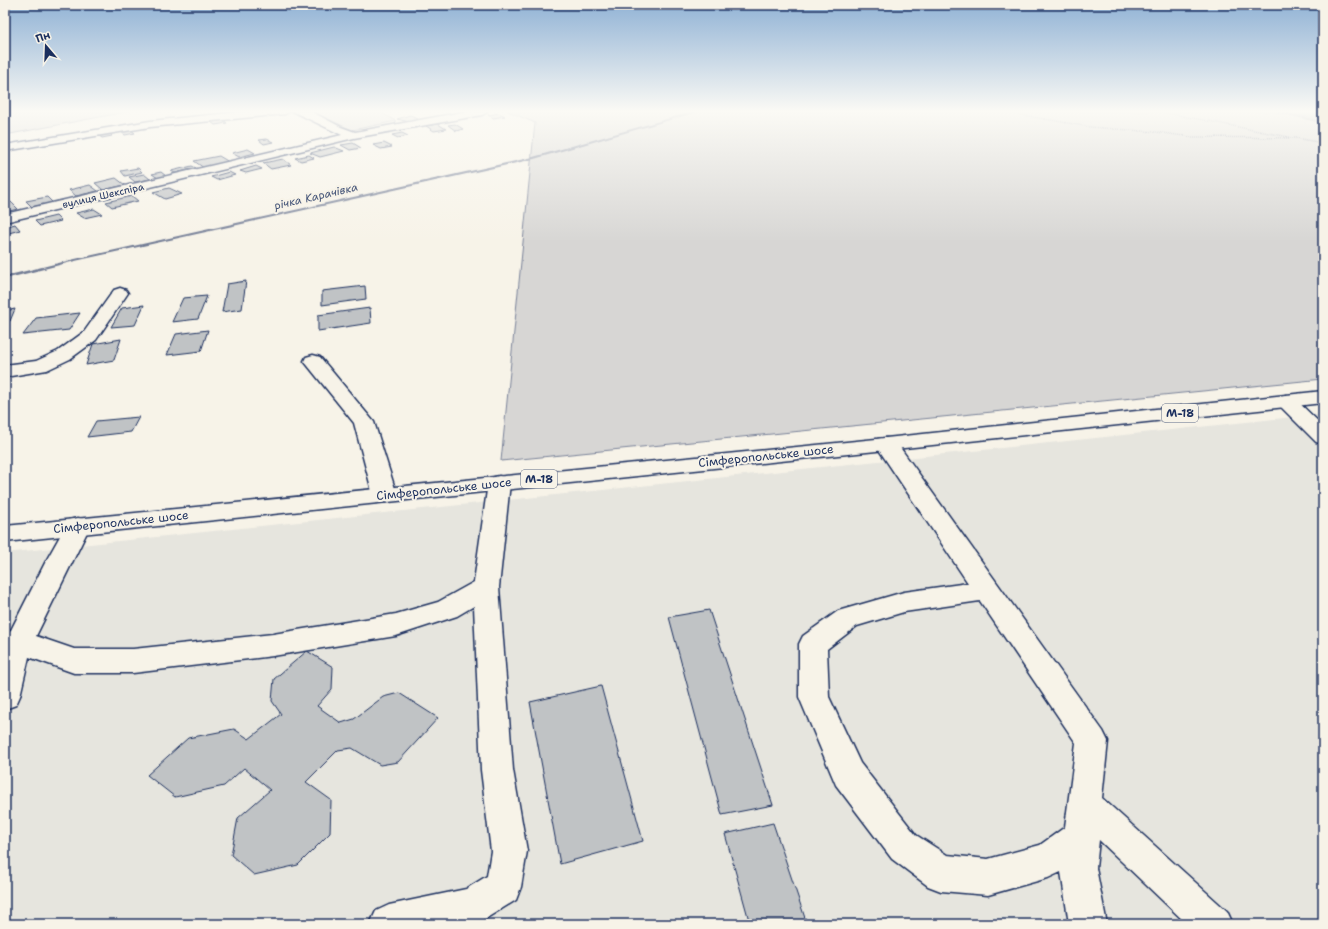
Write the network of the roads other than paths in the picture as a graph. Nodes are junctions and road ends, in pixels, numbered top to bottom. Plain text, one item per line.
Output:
1 (273, 154) edge
2 (5, 218) edge
3 (120, 293) dead end
4 (313, 361) dead end
5 (5, 371) edge
6 (1323, 397) edge
7 (1286, 401) junction
8 (1323, 438) edge
9 (886, 444) junction
10 (499, 483) junction
11 (385, 495) junction
12 (78, 526) junction
13 (5, 534) edge
14 (486, 587) junction
15 (987, 590) junction
16 (12, 643) edge
17 (5, 696) edge
18 (1083, 820) junction
19 (389, 924) edge
20 (1088, 924) edge
21 (1214, 924) edge

1 - 2 main road, вулиця Шекспіра
3 - 5 main road
4 - 11 main road
6 - 7 main road, М-18
7 - 8 main road
7 - 9 main road, Сімферопольське шосе / М-18
9 - 10 main road, Сімферопольське шосе / М-18
9 - 15 main road
10 - 11 main road, Сімферопольське шосе / М-18
10 - 14 main road
11 - 12 main road, Сімферопольське шосе / М-18
12 - 13 main road, Сімферопольське шосе / М-18
12 - 16 main road
14 - 16 main road
14 - 19 main road
15 - 18 main road
15 - 18 main road
16 - 17 main road
18 - 20 main road
18 - 21 main road

